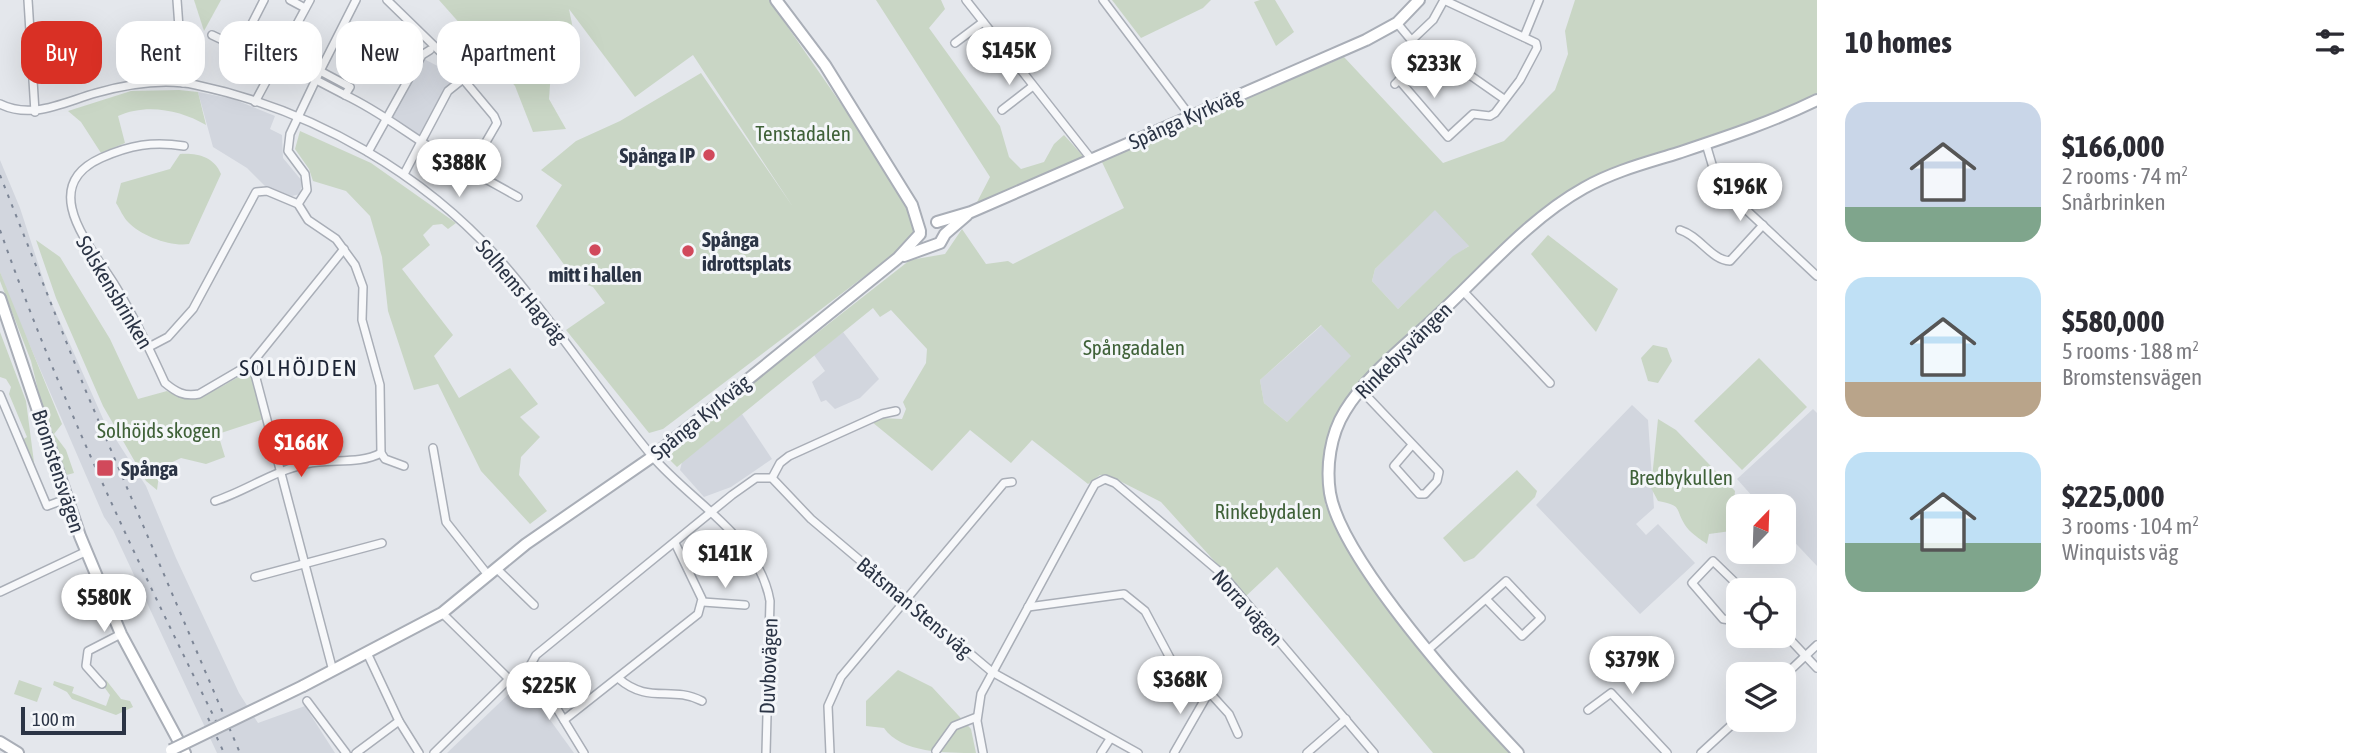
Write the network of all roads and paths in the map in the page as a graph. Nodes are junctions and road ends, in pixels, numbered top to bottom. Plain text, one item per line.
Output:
1 (28, 0) edge
2 (177, 0) edge
3 (264, 0) edge
4 (290, 0) edge
5 (310, 0) edge
6 (356, 0) edge
7 (776, 0) edge
8 (966, 0) edge
9 (1103, 0) edge
10 (1419, 0) edge
11 (1444, 0) edge
12 (1539, 0) edge
13 (391, 1) edge
14 (305, 8) junction
15 (179, 21) edge
16 (253, 21) edge
17 (298, 21) edge
18 (983, 22) junction
19 (1397, 23) junction
20 (212, 35) dead end
21 (1524, 37) junction
22 (219, 38) edge
23 (1413, 39) junction
24 (955, 43) dead end
25 (437, 48) edge
26 (430, 50) dead end
27 (1421, 51) junction
28 (322, 67) edge
29 (322, 72) edge
30 (322, 82) edge
31 (135, 84) edge
32 (190, 84) edge
33 (264, 84) edge
34 (314, 84) edge
35 (457, 84) edge
36 (467, 84) edge
37 (1033, 86) junction
38 (345, 95) junction
39 (1504, 99) junction
40 (1817, 100) edge
41 (255, 102) junction
42 (0, 104) edge
43 (1002, 110) dead end
44 (35, 112) junction
45 (1191, 117) junction
46 (297, 118) junction
47 (387, 118) junction
48 (421, 139) junction
49 (1706, 144) junction
50 (184, 146) dead end
51 (368, 152) junction
52 (1092, 160) junction
53 (468, 167) junction
54 (404, 174) junction
55 (518, 197) dead end
56 (298, 204) junction
57 (912, 205) junction
58 (971, 212) junction
59 (936, 222) junction
60 (1763, 225) junction
61 (1680, 230) dead end
62 (920, 232) junction
63 (945, 233) junction
64 (930, 245) junction
65 (344, 249) junction
66 (898, 258) junction
67 (1817, 276) edge
68 (1463, 291) junction
69 (1, 302) edge
70 (149, 347) junction
71 (252, 363) junction
72 (1550, 383) dead end
73 (1360, 389) junction
74 (0, 395) edge
75 (896, 411) dead end
76 (1412, 445) junction
77 (433, 448) dead end
78 (381, 453) junction
79 (652, 457) junction
80 (404, 466) dead end
81 (282, 470) junction
82 (772, 478) junction
83 (1012, 482) dead end
84 (66, 499) junction
85 (215, 502) dead end
86 (710, 513) junction
87 (382, 543) dead end
88 (675, 543) junction
89 (87, 551) junction
90 (306, 564) junction
91 (492, 572) junction
92 (255, 577) dead end
93 (1731, 578) edge
94 (0, 592) edge
95 (905, 599) junction
96 (1486, 599) junction
97 (703, 602) junction
98 (534, 605) dead end
99 (745, 605) dead end
100 (1028, 607) junction
101 (442, 613) junction
102 (1726, 620) edge
103 (121, 634) junction
104 (1817, 645) edge
105 (1796, 646) edge
106 (1428, 650) junction
107 (368, 655) junction
108 (1806, 656) junction
109 (1796, 665) edge
110 (1817, 668) edge
111 (333, 672) junction
112 (992, 672) junction
113 (525, 675) junction
114 (618, 678) junction
115 (509, 680) junction
116 (102, 684) dead end
117 (1209, 692) junction
118 (307, 701) dead end
119 (702, 701) dead end
120 (1588, 710) dead end
121 (977, 718) junction
122 (1346, 719) junction
123 (564, 720) junction
124 (400, 721) junction
125 (1726, 730) edge
126 (1238, 734) dead end
127 (1110, 739) junction
128 (0, 742) edge
129 (936, 751) dead end
130 (168, 752) edge
131 (18, 753) edge
132 (186, 753) edge
133 (346, 753) edge
134 (356, 753) edge
135 (419, 753) edge
136 (434, 753) edge
137 (584, 753) edge
138 (766, 753) edge
139 (830, 753) edge
140 (983, 753) edge
141 (1101, 753) edge
142 (1138, 753) edge
143 (1174, 753) edge
144 (1307, 753) edge
145 (1374, 753) edge
146 (1518, 753) edge
147 (1667, 753) edge
148 (1701, 753) edge

1 - 44 street
2 - 15 street
3 - 16 street
4 - 14 street
5 - 14 street
6 - 28 street
7 - 57 street
8 - 18 street
9 - 45 street
10 - 19 street, Spånga Kyrkväg
11 - 21 street
11 - 23 street
12 - 21 street
13 - 25 street
14 - 17 street
18 - 24 street
18 - 37 street
19 - 23 street
19 - 45 street, Spånga Kyrkväg
20 - 22 street
21 - 39 street
23 - 27 street
26 - 47 street
27 - 39 street
27 - 39 street
29 - 38 street
30 - 38 street
31 - 44 street, Solhems Hagväg
32 - 41 street, Solhems Hagväg
33 - 41 street
34 - 46 street
35 - 48 street
36 - 53 street
37 - 43 street
37 - 52 street
38 - 47 street
40 - 49 street, Rinkebysvängen
41 - 46 street, Solhems Hagväg
42 - 44 street
45 - 52 street, Spånga Kyrkväg
46 - 51 street, Solhems Hagväg
46 - 56 street
47 - 48 street
47 - 51 street
48 - 53 street
48 - 54 street
49 - 60 street
49 - 68 street, Rinkebysvängen
50 - 70 street, Solskensbrinken
51 - 54 street, Solhems Hagväg
52 - 58 street, Spånga Kyrkväg
53 - 55 street
54 - 79 street, Solhems Hagväg
56 - 65 street
56 - 70 street
57 - 59 street
57 - 62 street
58 - 59 street, Spånga Kyrkväg
58 - 63 street, Spånga Kyrkväg
59 - 62 street
59 - 63 street
60 - 61 street
60 - 67 street
62 - 64 street
62 - 66 street, Spånga Kyrkväg
63 - 64 street
64 - 66 street, Spånga Kyrkväg
65 - 71 street
65 - 78 street
66 - 79 street, Spånga Kyrkväg
68 - 72 street
68 - 73 street, Rinkebysvängen
69 - 84 street, Bromstensvägen
70 - 71 street, Solskensbrinken
71 - 81 street
73 - 76 street
73 - 106 street, Rinkebysvängen
74 - 84 street
75 - 82 street
76 - 76 street
77 - 91 street
78 - 80 street
78 - 81 street
79 - 86 street, Duvbovägen
79 - 91 street, Spånga Kyrkväg
81 - 85 street
81 - 90 street
82 - 86 street
82 - 95 street, Båtsman Stens väg
83 - 95 street
84 - 89 street, Bromstensvägen
86 - 88 street
86 - 138 street, Duvbovägen
87 - 90 street
88 - 97 street
88 - 113 street
89 - 94 street
89 - 103 street, Bromstensvägen
90 - 92 street
90 - 111 street
91 - 98 street
91 - 101 street, Spånga Kyrkväg
93 - 102 street
95 - 112 street, Båtsman Stens väg
95 - 139 street
96 - 96 street
96 - 106 street
97 - 99 street
97 - 114 street
100 - 112 street
100 - 117 street
100 - 122 street, Norra vägen
101 - 107 street, Spånga Kyrkväg
101 - 115 street
103 - 116 street
103 - 132 street, Bromstensvägen
104 - 108 street
105 - 108 street
106 - 146 street, Rinkebysvängen
107 - 111 street, Spånga Kyrkväg
107 - 124 street
108 - 109 street
108 - 110 street
111 - 130 street, Spånga Kyrkväg, bridge
112 - 121 street
112 - 127 street, Båtsman Stens väg
113 - 115 street
113 - 123 street
114 - 119 street
114 - 123 street
115 - 136 street
117 - 126 street
117 - 143 street
118 - 133 street
120 - 147 street
121 - 129 street
121 - 140 street
122 - 144 street
122 - 145 street, Norra vägen
123 - 137 street
124 - 134 street
124 - 135 street
125 - 148 street
127 - 141 street
127 - 142 street, Båtsman Stens väg
128 - 131 street

